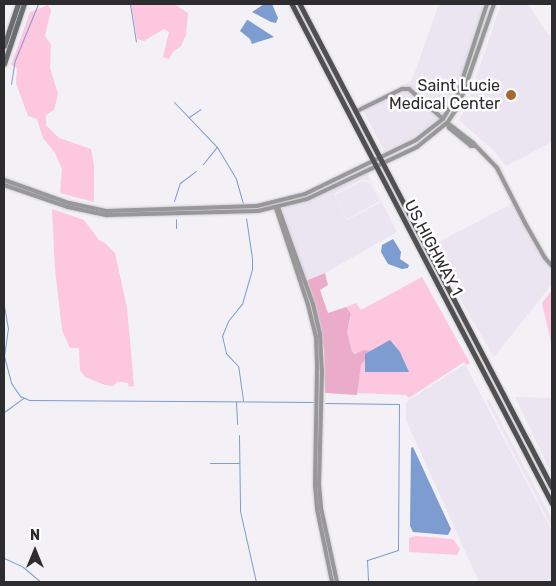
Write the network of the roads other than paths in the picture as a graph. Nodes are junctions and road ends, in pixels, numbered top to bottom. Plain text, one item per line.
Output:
1 (18, 4) edge
2 (24, 4) edge
3 (292, 4) edge
4 (300, 4) edge
5 (487, 4) edge
6 (494, 4) edge
7 (298, 17) junction
8 (311, 24) junction
9 (4, 46) edge
10 (4, 64) edge
11 (356, 112) junction
12 (443, 119) junction
13 (448, 124) junction
14 (380, 158) junction
15 (373, 162) junction
16 (383, 163) junction
17 (376, 167) junction
18 (4, 180) edge
19 (4, 185) edge
20 (277, 206) junction
21 (552, 266) edge
22 (448, 303) junction
23 (460, 309) junction
24 (454, 314) junction
25 (464, 317) junction
26 (527, 455) junction
27 (538, 460) junction
28 (533, 467) junction
29 (544, 472) junction
30 (552, 487) edge
31 (552, 503) edge
32 (332, 582) edge
33 (337, 582) edge

1 - 9 main road
2 - 10 main road
3 - 7 main road, US HIGHWAY 1
4 - 8 main road, US HIGHWAY 1
5 - 12 street
6 - 13 street
7 - 8 main road
7 - 15 main road, US HIGHWAY 1
8 - 11 main road, US HIGHWAY 1
11 - 12 street
11 - 14 main road, US HIGHWAY 1
12 - 13 street
12 - 14 street
13 - 16 street
13 - 21 street
14 - 15 street
14 - 16 main road, US HIGHWAY 1
15 - 17 main road, US HIGHWAY 1
15 - 20 street
16 - 17 street
16 - 23 main road, US HIGHWAY 1
17 - 20 street
17 - 22 main road, US HIGHWAY 1
18 - 20 street
19 - 20 street
20 - 32 street
20 - 33 street
22 - 23 main road
22 - 24 main road, US HIGHWAY 1
23 - 25 main road, US HIGHWAY 1
24 - 25 main road
24 - 26 main road, US HIGHWAY 1
25 - 27 main road, US HIGHWAY 1
26 - 27 main road
26 - 28 main road, US HIGHWAY 1
27 - 29 main road, US HIGHWAY 1
28 - 29 main road
28 - 31 main road, US HIGHWAY 1
29 - 30 main road, US HIGHWAY 1

